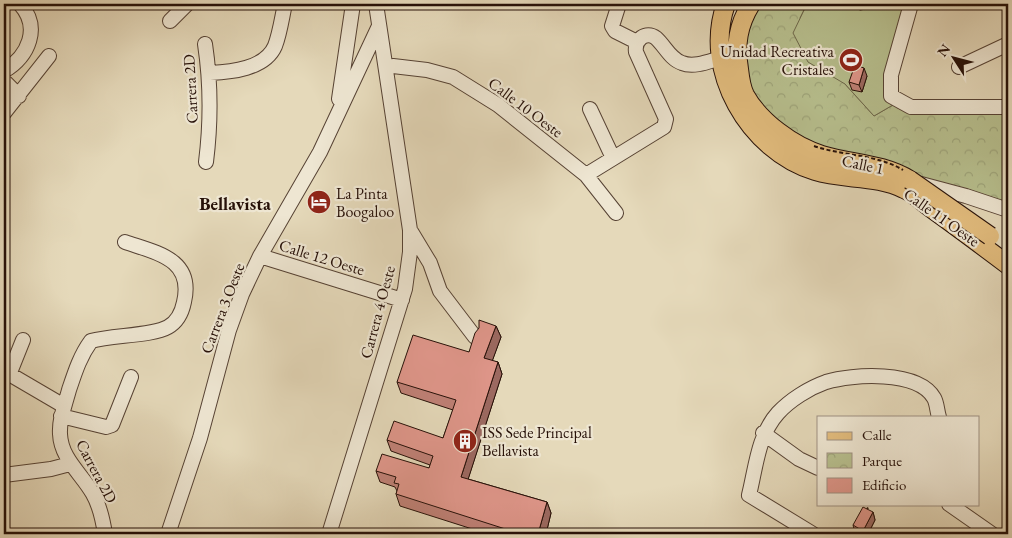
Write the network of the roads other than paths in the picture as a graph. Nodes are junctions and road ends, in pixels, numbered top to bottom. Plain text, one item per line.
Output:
1 (20, 4) edge
2 (186, 4) edge
3 (277, 4) edge
4 (285, 4) edge
5 (353, 4) edge
6 (376, 4) edge
7 (619, 4) edge
8 (751, 4) edge
9 (911, 4) edge
10 (726, 5) edge
11 (741, 18) edge
12 (170, 21) dead end
13 (281, 21) junction
14 (379, 26) junction
15 (637, 42) junction
16 (205, 44) dead end
17 (1008, 44) edge
18 (49, 56) dead end
19 (721, 58) junction
20 (392, 66) dead end
21 (959, 67) dead end
22 (4, 71) edge
23 (210, 73) junction
24 (4, 81) edge
25 (19, 96) junction
26 (745, 96) junction
27 (1008, 107) edge
28 (590, 109) dead end
29 (4, 113) edge
30 (335, 120) junction
31 (614, 158) junction
32 (206, 162) dead end
33 (586, 175) junction
34 (904, 189) junction
35 (966, 196) junction
36 (1008, 210) edge
37 (616, 213) dead end
38 (410, 230) junction
39 (125, 242) dead end
40 (1008, 250) edge
41 (260, 256) junction
42 (1008, 265) edge
43 (402, 300) junction
44 (475, 337) edge
45 (23, 340) dead end
46 (131, 377) dead end
47 (62, 411) junction
48 (939, 416) edge
49 (764, 433) junction
50 (70, 464) junction
51 (817, 468) edge
52 (4, 474) edge
53 (952, 506) edge
54 (105, 534) edge
55 (168, 534) edge
56 (329, 534) edge
57 (813, 534) edge
58 (992, 534) edge

1 - 22 street
2 - 12 street
3 - 13 street
4 - 13 street
5 - 30 street
6 - 14 street, Carrera 4 Oeste
7 - 15 street
8 - 11 main road
9 - 27 street
10 - 19 main road, Calle 11 Oeste
11 - 19 main road
11 - 26 main road
13 - 23 street
14 - 30 street, Carrera 3 Oeste
14 - 38 street, Carrera 4 Oeste
15 - 19 street
15 - 31 street
16 - 23 street, Carrera 2D
17 - 21 street
18 - 25 street
19 - 34 main road, Calle 11 Oeste
20 - 33 street, Calle 10 Oeste
23 - 32 street, Carrera 2D
24 - 25 street
25 - 29 street
26 - 35 street
26 - 40 main road, Calle 1, bridge
28 - 31 street
30 - 41 street, Carrera 3 Oeste
31 - 33 street
33 - 37 street, Calle 10 Oeste
34 - 35 street
34 - 42 main road, Calle 11 Oeste
35 - 36 street
38 - 43 street, Carrera 4 Oeste
38 - 44 street
39 - 47 street, Carrera 2D
41 - 43 street, Calle 12 Oeste
41 - 55 street, Carrera 3 Oeste
43 - 56 street, Carrera 4 Oeste
45 - 47 street
46 - 47 street
47 - 50 street, Carrera 2D
48 - 49 street
49 - 51 street
49 - 57 street
50 - 52 street
50 - 54 street, Carrera 2D
53 - 58 street

